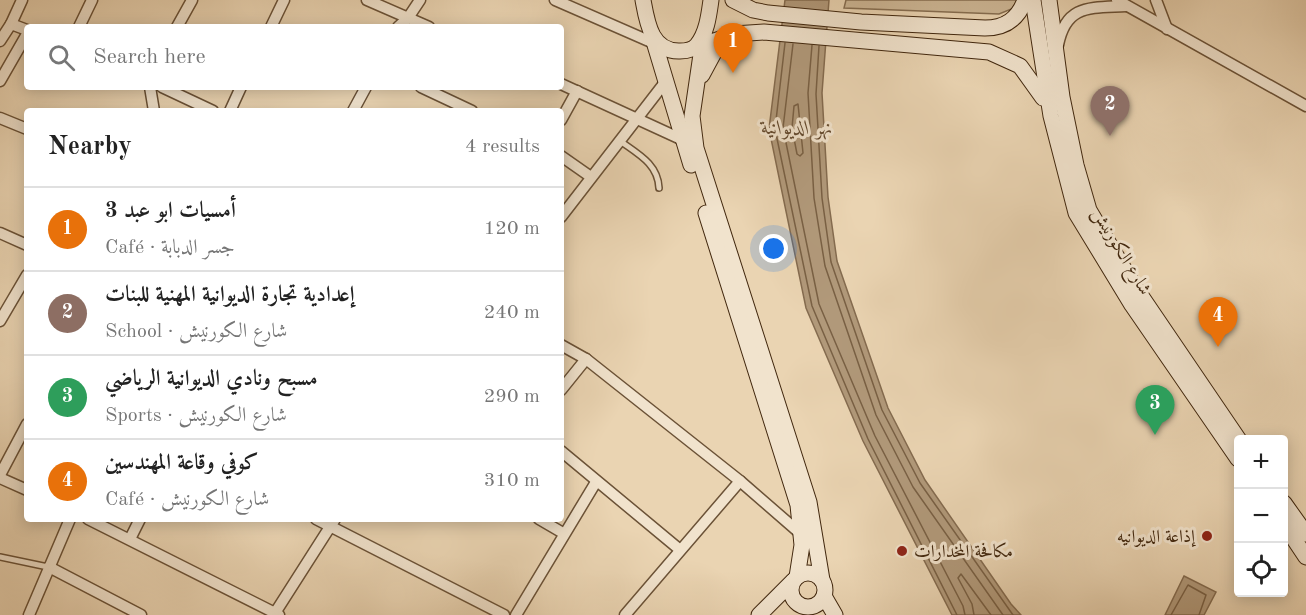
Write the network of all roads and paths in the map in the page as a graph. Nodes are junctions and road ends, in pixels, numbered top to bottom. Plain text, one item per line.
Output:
1 (22, 0) edge
2 (92, 0) edge
3 (192, 0) edge
4 (284, 0) edge
5 (367, 0) edge
6 (420, 0) edge
7 (555, 0) edge
8 (643, 0) edge
9 (711, 0) edge
10 (733, 0) edge
11 (1025, 0) edge
12 (1033, 0) edge
13 (1049, 0) edge
14 (1156, 0) edge
15 (1122, 3) edge
16 (408, 18) junction
17 (11, 24) junction
18 (80, 24) edge
19 (179, 24) edge
20 (272, 24) edge
21 (401, 24) edge
22 (422, 24) edge
23 (1167, 29) junction
24 (24, 30) edge
25 (738, 34) junction
26 (24, 37) edge
27 (0, 41) edge
28 (656, 42) junction
29 (699, 43) junction
30 (1057, 52) junction
31 (0, 81) edge
32 (666, 81) junction
33 (564, 85) edge
34 (150, 90) edge
35 (168, 90) edge
36 (240, 90) edge
37 (363, 90) edge
38 (427, 90) edge
39 (577, 90) junction
40 (1306, 106) edge
41 (153, 108) edge
42 (207, 108) edge
43 (231, 108) edge
44 (354, 108) edge
45 (466, 108) edge
46 (564, 114) edge
47 (692, 116) junction
48 (1051, 116) junction
49 (0, 118) edge
50 (635, 118) junction
51 (24, 128) edge
52 (619, 140) junction
53 (683, 140) junction
54 (564, 158) edge
55 (591, 177) junction
56 (659, 188) dead end
57 (564, 212) edge
58 (0, 233) edge
59 (24, 244) edge
60 (24, 280) edge
61 (0, 321) edge
62 (564, 347) edge
63 (586, 359) junction
64 (564, 386) edge
65 (24, 430) edge
66 (1236, 435) edge
67 (1234, 452) edge
68 (564, 454) edge
69 (0, 476) edge
70 (740, 481) junction
71 (596, 482) junction
72 (24, 488) edge
73 (1288, 509) edge
74 (69, 522) edge
75 (94, 522) edge
76 (138, 522) edge
77 (544, 522) edge
78 (333, 523) edge
79 (1288, 530) edge
80 (563, 533) junction
81 (802, 534) junction
82 (1306, 534) edge
83 (130, 539) junction
84 (679, 549) junction
85 (0, 557) edge
86 (1306, 557) edge
87 (49, 567) junction
88 (795, 579) junction
89 (822, 580) junction
90 (824, 596) junction
91 (803, 609) edge
92 (277, 614) edge
93 (29, 615) edge
94 (141, 615) edge
95 (504, 615) edge
96 (516, 615) edge
97 (625, 615) edge
98 (759, 615) edge
99 (787, 615) edge
100 (835, 615) edge

1 - 17 street
2 - 18 street
3 - 19 street
4 - 20 street
5 - 16 street
6 - 16 street
7 - 28 street
8 - 28 main road
9 - 29 main road
10 - 11 main road
12 - 48 main road, شارع الكورنيش
13 - 30 main road, شارع الكورنيش
14 - 23 street
15 - 23 street
15 - 30 street
16 - 21 street
16 - 22 street
17 - 24 street
17 - 27 street
23 - 40 street
25 - 29 main road
25 - 47 main road
25 - 48 main road
26 - 31 street
28 - 29 main road
28 - 32 main road
29 - 47 main road
30 - 66 main road, شارع الكورنيش
32 - 50 street
32 - 53 main road
33 - 39 street
34 - 41 street
35 - 42 street
36 - 43 street
37 - 44 street
38 - 45 street
39 - 46 street
39 - 50 street
47 - 89 main road
48 - 67 main road, شارع الكورنيش
49 - 51 street
50 - 52 street
50 - 53 street
52 - 55 street
52 - 56 lane
53 - 81 main road
54 - 55 street
55 - 57 street
58 - 59 street
60 - 61 street
62 - 63 street
63 - 64 street
63 - 70 street
65 - 69 street
68 - 71 street
69 - 72 street
70 - 81 street
70 - 84 street
71 - 80 street
71 - 84 street
73 - 82 main road
74 - 87 street
75 - 83 street
76 - 83 street
77 - 80 street
78 - 92 street
78 - 95 street
79 - 86 main road
80 - 96 street
81 - 88 main road
83 - 92 street
84 - 97 street
85 - 87 lane
87 - 93 street
87 - 94 street
88 - 89 main road
88 - 91 main road
88 - 98 main road
89 - 90 main road
90 - 91 main road
90 - 100 main road
91 - 99 main road

